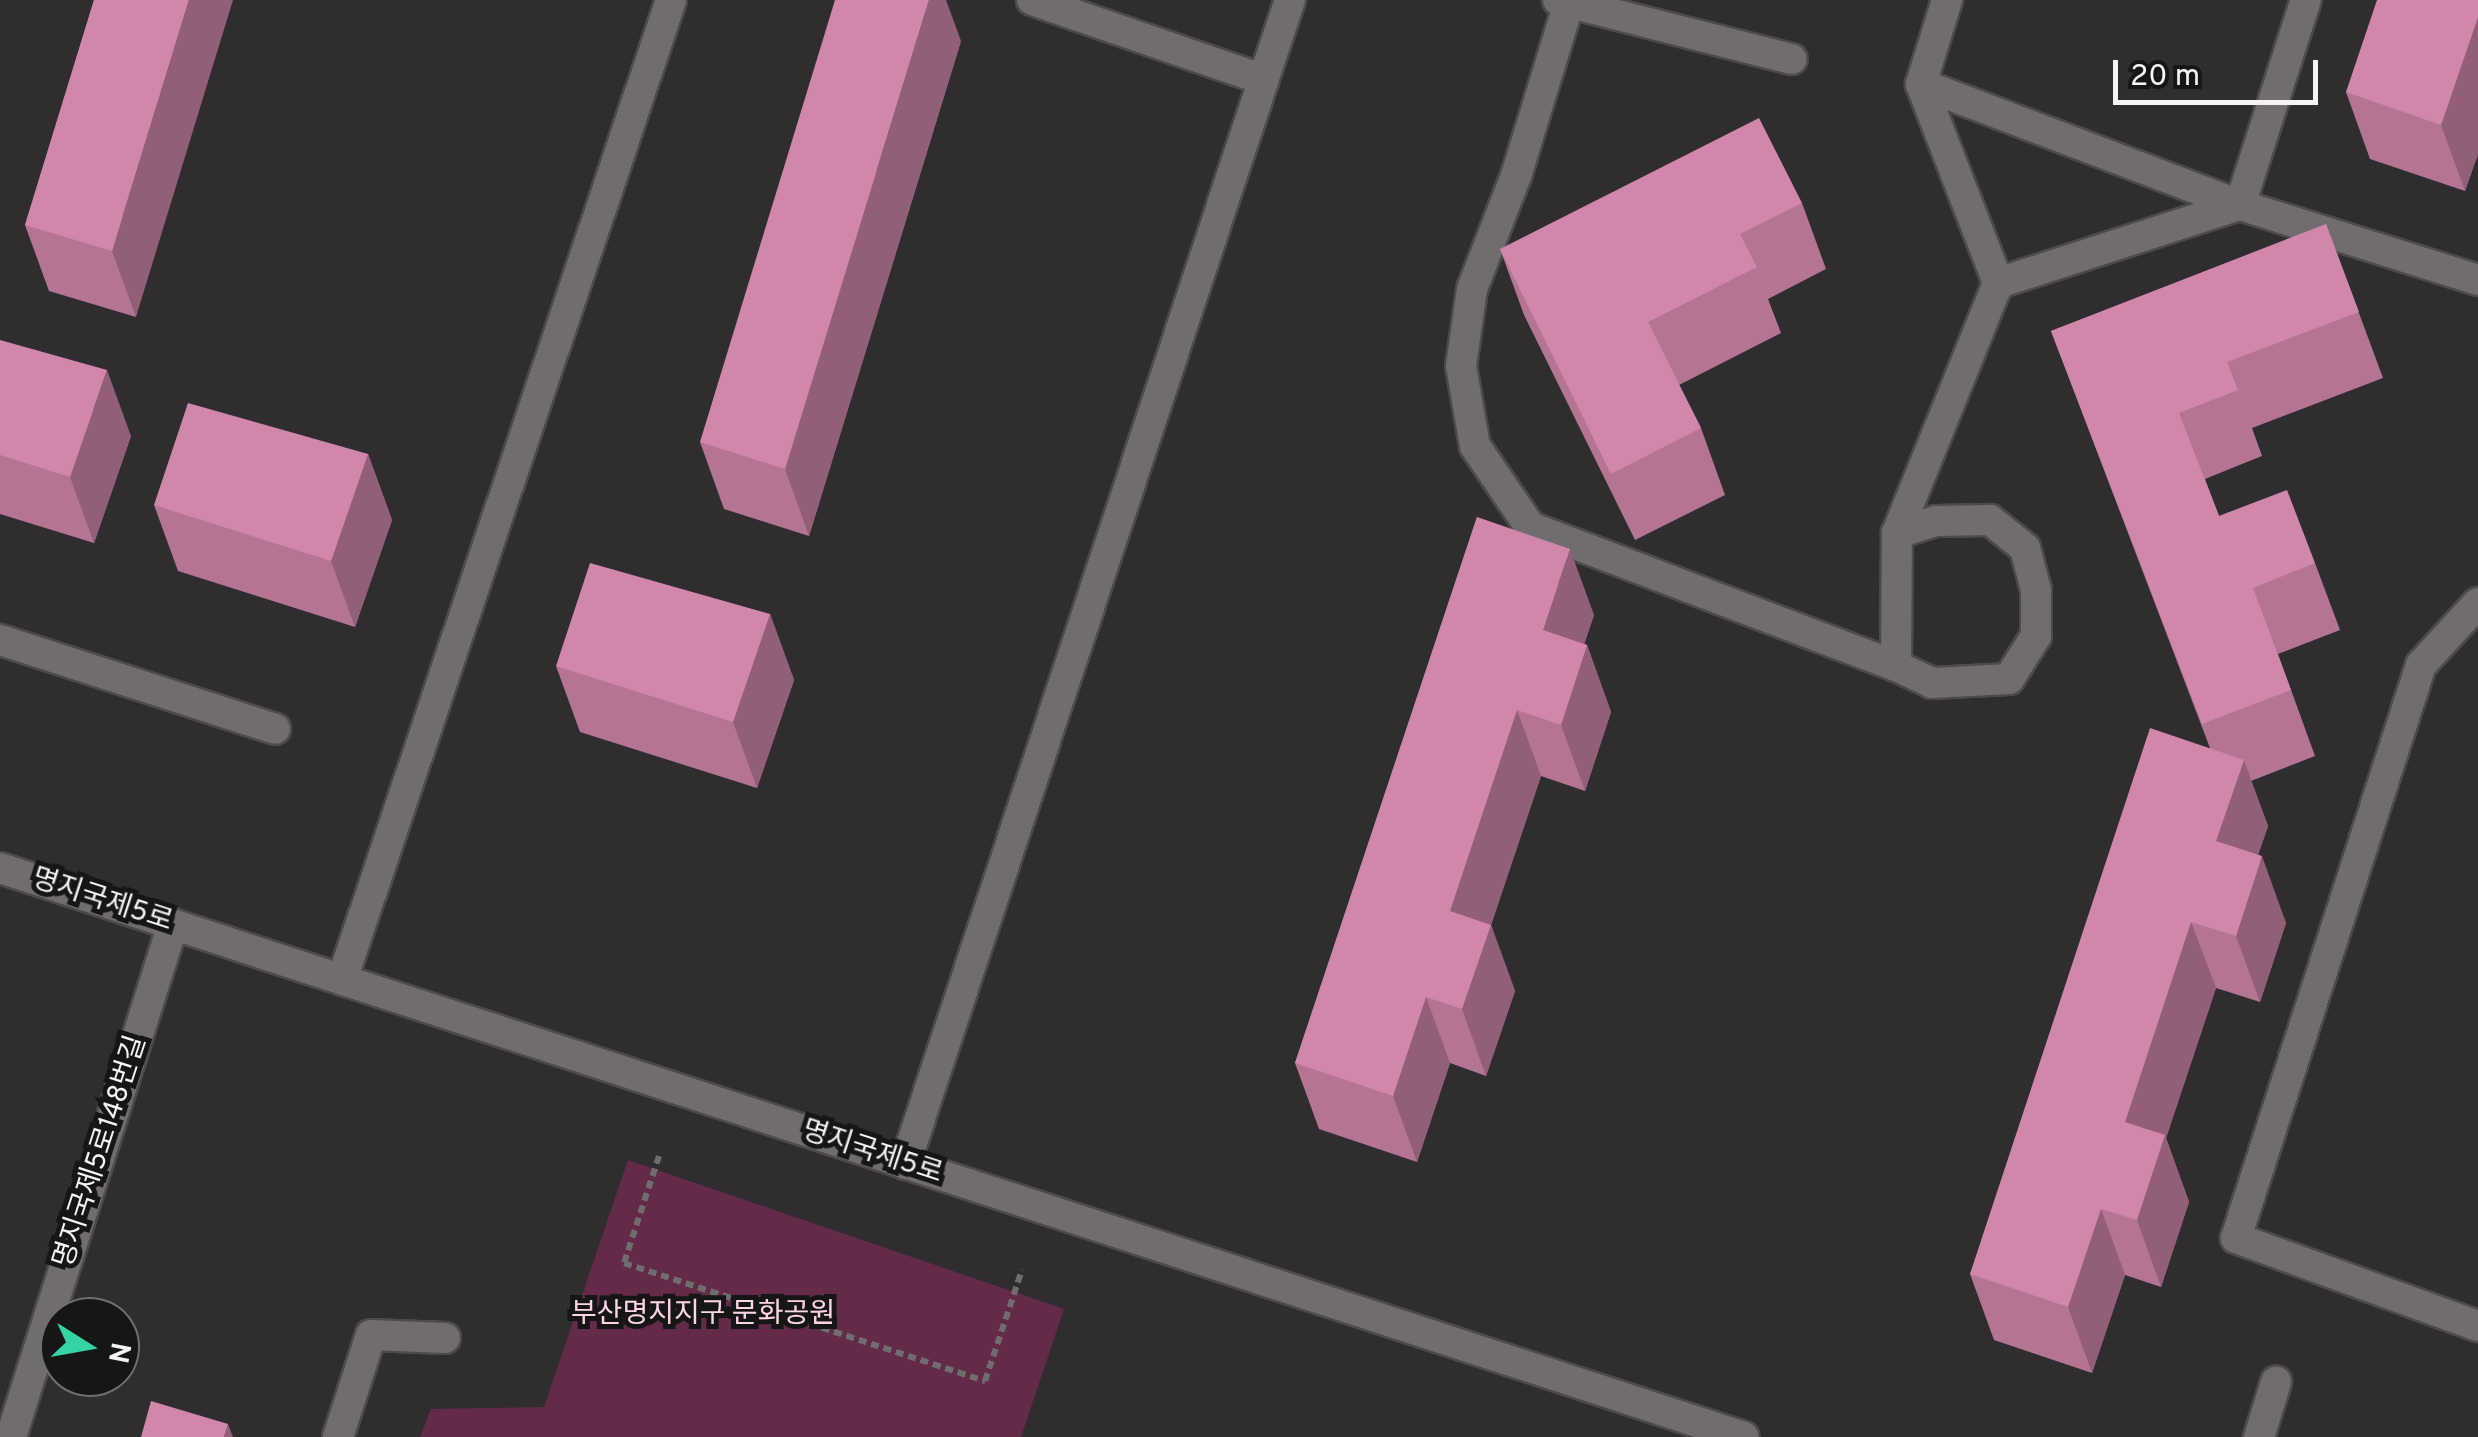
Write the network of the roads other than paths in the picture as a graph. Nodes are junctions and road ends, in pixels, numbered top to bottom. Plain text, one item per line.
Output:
1 (671, 0) edge
2 (1032, 0) edge
3 (1290, 0) edge
4 (1946, 0) edge
5 (2306, 0) edge
6 (1563, 3) edge
7 (1792, 58) dead end
8 (1264, 80) junction
9 (1921, 84) junction
10 (2240, 205) junction
11 (2478, 280) edge
12 (1998, 283) junction
13 (1898, 533) junction
14 (2478, 603) edge
15 (0, 640) edge
16 (1896, 666) junction
17 (275, 729) dead end
18 (0, 868) edge
19 (173, 924) junction
20 (342, 980) junction
21 (905, 1164) junction
22 (2478, 1326) edge
23 (445, 1338) dead end
24 (2276, 1382) dead end
25 (11, 1437) edge
26 (338, 1437) edge
27 (1744, 1437) edge
28 (2259, 1437) edge

1 - 20 street
2 - 8 street
3 - 8 street
4 - 9 street
5 - 10 street
6 - 7 street
6 - 16 street
8 - 21 street
9 - 10 street
9 - 12 street
10 - 11 street
10 - 12 street
12 - 13 street
13 - 16 street
13 - 16 street
14 - 22 street
15 - 17 street
18 - 19 street, 명지국제5로
19 - 20 street, 명지국제5로
19 - 25 street, 명지국제5로148번길
20 - 21 street, 명지국제5로
21 - 27 street, 명지국제5로
23 - 26 street
24 - 28 street

